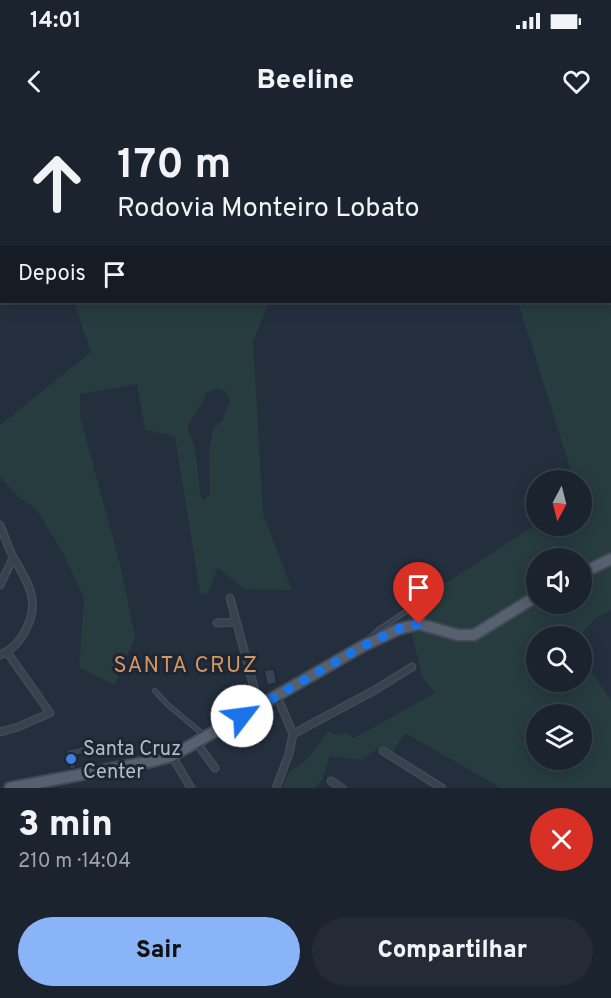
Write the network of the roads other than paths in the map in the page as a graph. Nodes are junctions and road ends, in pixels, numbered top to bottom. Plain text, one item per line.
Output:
1 (0, 525) edge
2 (13, 558) junction
3 (611, 559) edge
4 (592, 568) edge
5 (0, 585) edge
6 (230, 598) dead end
7 (526, 601) edge
8 (407, 611) dead end
9 (236, 622) junction
10 (218, 623) dead end
11 (363, 646) junction
12 (7, 652) junction
13 (0, 655) edge
14 (412, 667) dead end
15 (155, 691) dead end
16 (277, 696) junction
17 (259, 707) junction
18 (0, 732) edge
19 (293, 734) junction
20 (201, 739) junction
21 (383, 751) dead end
22 (172, 756) junction
23 (215, 768) dead end
24 (331, 781) dead end
25 (10, 788) edge
26 (191, 788) edge
27 (276, 788) edge
28 (342, 788) edge
29 (442, 788) edge

1 - 2 street
2 - 5 street
2 - 12 street
3 - 4 main road
6 - 9 street
7 - 11 main road
8 - 11 lane
9 - 10 street
9 - 17 street
11 - 16 main road
12 - 13 street
12 - 18 street
14 - 19 street
15 - 20 lane
16 - 17 main road
16 - 19 street
17 - 20 main road
19 - 27 street
20 - 22 main road
20 - 23 street
21 - 29 street
22 - 25 main road
22 - 26 street
24 - 28 street

